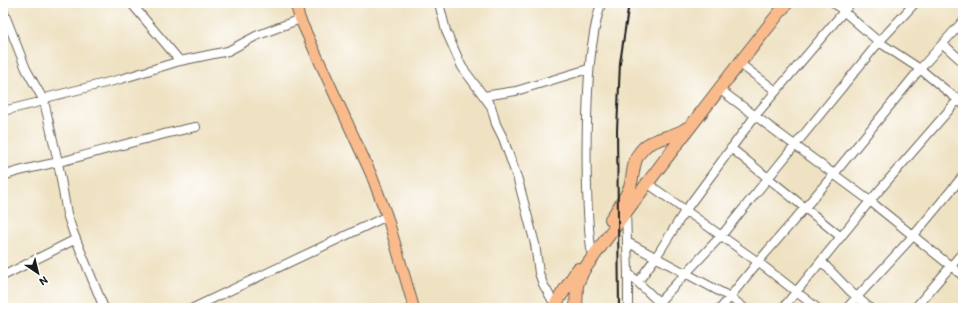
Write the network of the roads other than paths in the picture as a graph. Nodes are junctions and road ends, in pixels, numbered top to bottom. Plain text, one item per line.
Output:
1 (131, 3) edge
2 (295, 3) edge
3 (439, 3) edge
4 (601, 3) edge
5 (787, 3) edge
6 (834, 3) edge
7 (851, 3) edge
8 (915, 3) edge
9 (3, 10) edge
10 (843, 11) junction
11 (300, 19) junction
12 (963, 21) edge
13 (880, 42) junction
14 (943, 44) junction
15 (180, 61) junction
16 (963, 62) edge
17 (739, 63) junction
18 (588, 69) junction
19 (920, 69) junction
20 (719, 89) junction
21 (776, 91) junction
22 (484, 96) junction
23 (961, 99) edge
24 (44, 101) junction
25 (3, 111) edge
26 (755, 116) junction
27 (693, 124) junction
28 (196, 127) dead end
29 (795, 146) junction
30 (731, 148) junction
31 (58, 162) junction
32 (834, 174) junction
33 (3, 176) edge
34 (963, 176) edge
35 (769, 178) junction
36 (647, 183) junction
37 (870, 201) junction
38 (805, 208) junction
39 (626, 210) junction
40 (685, 211) junction
41 (387, 216) junction
42 (914, 235) junction
43 (721, 236) junction
44 (841, 237) junction
45 (76, 239) junction
46 (627, 242) junction
47 (591, 249) junction
48 (963, 252) edge
49 (656, 257) junction
50 (821, 261) junction
51 (758, 262) junction
52 (951, 266) junction
53 (628, 273) junction
54 (686, 273) junction
55 (3, 276) edge
56 (963, 276) edge
57 (638, 282) junction
58 (796, 292) junction
59 (858, 296) junction
60 (730, 297) junction
61 (662, 305) edge
62 (554, 307) edge
63 (104, 308) edge
64 (193, 308) edge
65 (414, 308) edge
66 (576, 308) edge
67 (628, 308) edge
68 (721, 308) edge
69 (744, 308) edge
70 (783, 308) edge
71 (817, 308) edge
72 (847, 308) edge
73 (870, 308) edge
74 (915, 308) edge

1 - 15 street
2 - 11 main road
3 - 22 street
4 - 18 street
5 - 17 highway
6 - 10 street
7 - 10 street
8 - 13 street
9 - 24 street
10 - 13 street
10 - 21 street
11 - 15 street
11 - 41 main road
12 - 14 street
13 - 19 street
13 - 29 street
14 - 16 street
14 - 19 street
15 - 24 street
17 - 20 highway
17 - 21 street
18 - 22 street
18 - 47 street
19 - 23 street
19 - 32 street
20 - 26 street
20 - 27 highway
21 - 26 street
22 - 62 street
23 - 37 street
24 - 25 street
24 - 31 street
26 - 29 street
26 - 30 street
27 - 36 highway
27 - 47 highway
28 - 31 street
29 - 32 street
29 - 35 street
30 - 35 street
30 - 40 street
31 - 33 street
31 - 45 street
32 - 37 street
32 - 38 street
34 - 42 street
35 - 38 street
35 - 43 street
36 - 39 highway
36 - 40 street
37 - 42 street
37 - 44 street
38 - 44 street
38 - 51 street
39 - 46 street
39 - 66 highway
40 - 43 street
40 - 49 street
41 - 64 street
41 - 65 main road
42 - 52 street
42 - 59 street
43 - 51 street
43 - 54 street
44 - 50 street
45 - 55 street
45 - 63 street
46 - 49 street
46 - 53 street
47 - 62 highway
48 - 52 street
49 - 54 street
49 - 57 street
50 - 58 street
50 - 59 street
51 - 58 street
51 - 60 street
52 - 56 street
52 - 74 street
53 - 57 street
53 - 67 street
54 - 60 street
54 - 61 street
57 - 61 street
58 - 70 street
58 - 71 street
59 - 72 street
59 - 73 street
60 - 68 street
60 - 69 street

